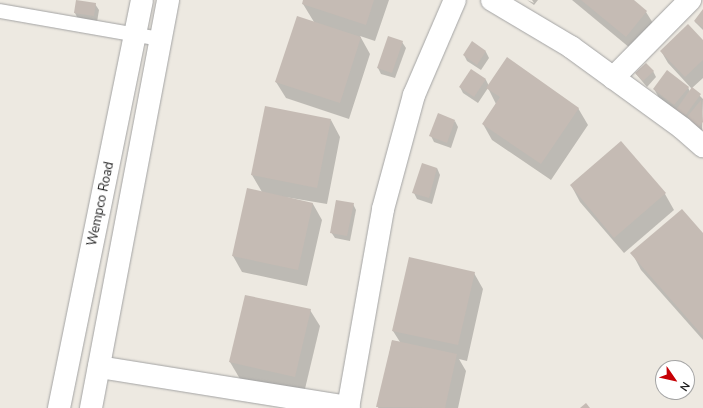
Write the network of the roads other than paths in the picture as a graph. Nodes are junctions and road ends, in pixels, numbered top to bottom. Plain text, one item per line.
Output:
1 (142, 0) edge
2 (168, 0) edge
3 (455, 0) edge
4 (492, 0) edge
5 (690, 0) edge
6 (0, 11) edge
7 (136, 35) junction
8 (160, 39) junction
9 (612, 78) junction
10 (703, 146) edge
11 (100, 367) junction
12 (59, 408) edge
13 (92, 408) edge
14 (349, 408) edge

1 - 7 street, Wempco Road
2 - 8 street, Wempco Road
3 - 14 street
4 - 9 street
5 - 9 street
6 - 7 lane
7 - 8 lane
7 - 12 street, Wempco Road
8 - 11 street, Wempco Road
9 - 10 street
11 - 13 street, Wempco Road
11 - 14 street

